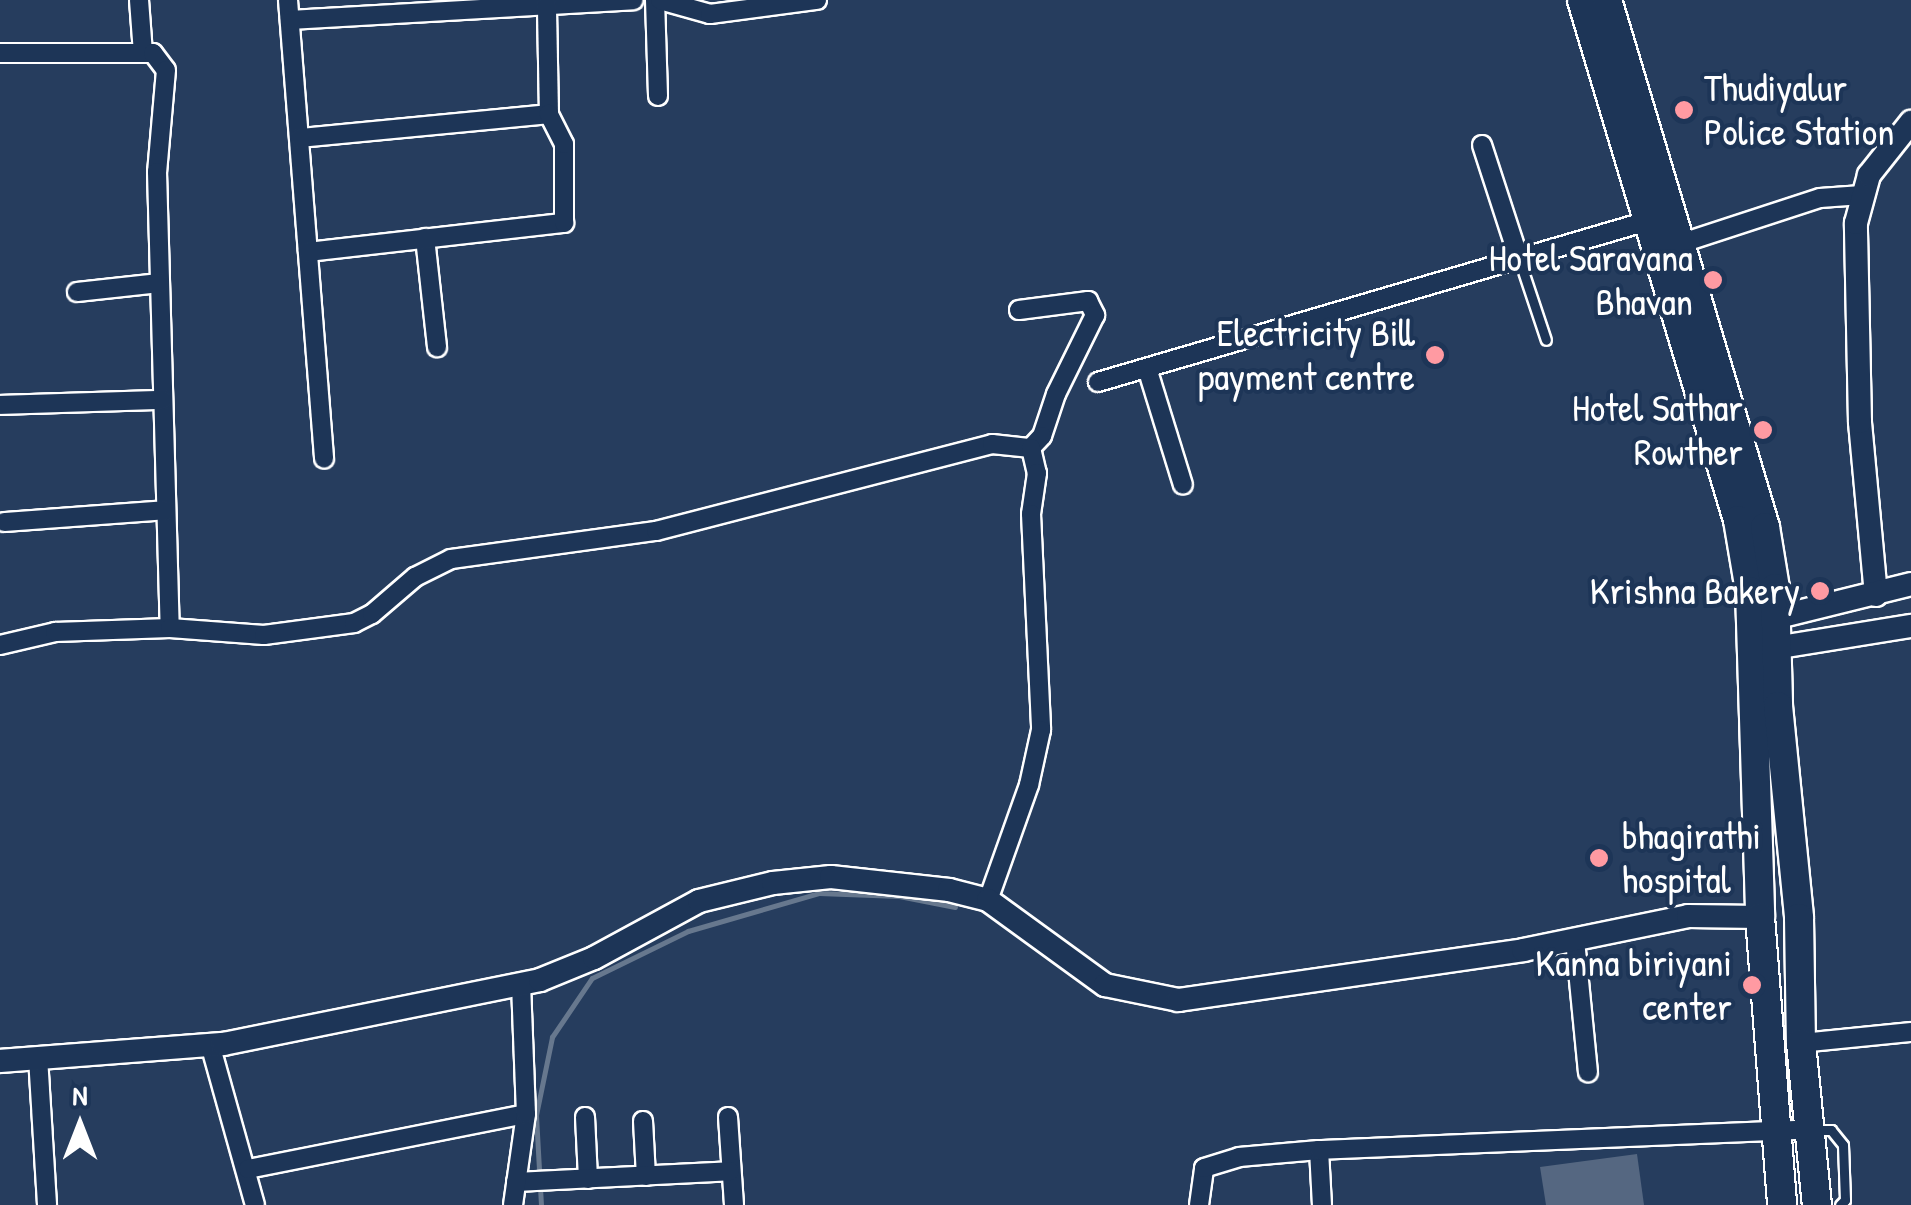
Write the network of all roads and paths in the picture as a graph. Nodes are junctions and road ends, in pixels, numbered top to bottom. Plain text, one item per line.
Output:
1 (140, 0) edge
2 (288, 0) edge
3 (633, 0) edge
4 (658, 0) edge
5 (817, 0) edge
6 (1582, 0) edge
7 (1607, 0) edge
8 (547, 5) junction
9 (410, 6) edge
10 (290, 20) junction
11 (0, 52) edge
12 (143, 52) junction
13 (658, 96) dead end
14 (549, 114) junction
15 (1911, 122) edge
16 (300, 138) junction
17 (1482, 145) dead end
18 (1862, 195) junction
19 (1651, 220) junction
20 (425, 238) junction
21 (1682, 243) junction
22 (308, 252) junction
23 (1519, 259) junction
24 (160, 283) junction
25 (77, 292) dead end
26 (1020, 310) dead end
27 (1546, 340) dead end
28 (437, 347) dead end
29 (1147, 368) junction
30 (1098, 382) dead end
31 (163, 400) junction
32 (0, 405) edge
33 (1030, 448) junction
34 (324, 460) dead end
35 (1183, 486) dead end
36 (166, 510) junction
37 (4, 522) dead end
38 (1911, 584) edge
39 (1876, 595) junction
40 (1766, 620) junction
41 (1911, 626) edge
42 (170, 628) junction
43 (0, 645) edge
44 (1766, 650) junction
45 (988, 900) junction
46 (1760, 917) junction
47 (1575, 940) junction
48 (521, 984) junction
49 (1911, 1032) edge
50 (1801, 1043) junction
51 (210, 1044) junction
52 (38, 1058) junction
53 (0, 1061) edge
54 (1588, 1072) dead end
55 (526, 1114) junction
56 (585, 1117) dead end
57 (728, 1117) dead end
58 (643, 1120) dead end
59 (1810, 1130) junction
60 (1775, 1132) junction
61 (1319, 1150) junction
62 (248, 1169) junction
63 (730, 1172) junction
64 (646, 1176) junction
65 (588, 1179) junction
66 (532, 1182) junction
67 (47, 1205) edge
68 (255, 1205) edge
69 (513, 1205) edge
70 (734, 1205) edge
71 (1198, 1205) edge
72 (1322, 1205) edge
73 (1782, 1205) edge
74 (1817, 1205) edge
75 (1840, 1205) edge

1 - 12 street
2 - 10 street
3 - 8 street
4 - 5 street
4 - 13 street
6 - 19 highway
7 - 21 highway
8 - 9 street
8 - 14 street
9 - 10 street
10 - 16 street
11 - 12 street
12 - 24 street
14 - 16 street
14 - 20 street
15 - 18 main road
16 - 22 street
17 - 23 street
18 - 21 street
18 - 39 main road
19 - 23 street
19 - 40 highway
20 - 22 street
20 - 28 street
21 - 40 highway
22 - 34 street
23 - 27 lane
23 - 29 street
24 - 25 street
24 - 31 street
26 - 33 street
29 - 30 street
29 - 35 street
31 - 32 street
31 - 36 street
33 - 42 street
33 - 45 street
36 - 37 street
36 - 42 street
38 - 39 main road
39 - 40 main road
40 - 44 highway
41 - 44 main road
42 - 43 street
44 - 46 highway
44 - 50 highway
45 - 47 main road
45 - 48 main road
46 - 47 main road
46 - 60 highway
47 - 54 street
48 - 51 main road
48 - 55 street
49 - 50 street
50 - 59 highway
51 - 52 main road
51 - 62 street
52 - 53 main road
52 - 67 street
55 - 62 street
55 - 66 street
56 - 65 street
57 - 63 street
58 - 64 street
59 - 60 street
59 - 74 highway
59 - 75 lane
60 - 61 street
60 - 73 highway
61 - 71 street
61 - 72 street
62 - 68 street
63 - 64 street
63 - 70 street
64 - 65 street
65 - 66 street
66 - 69 street

